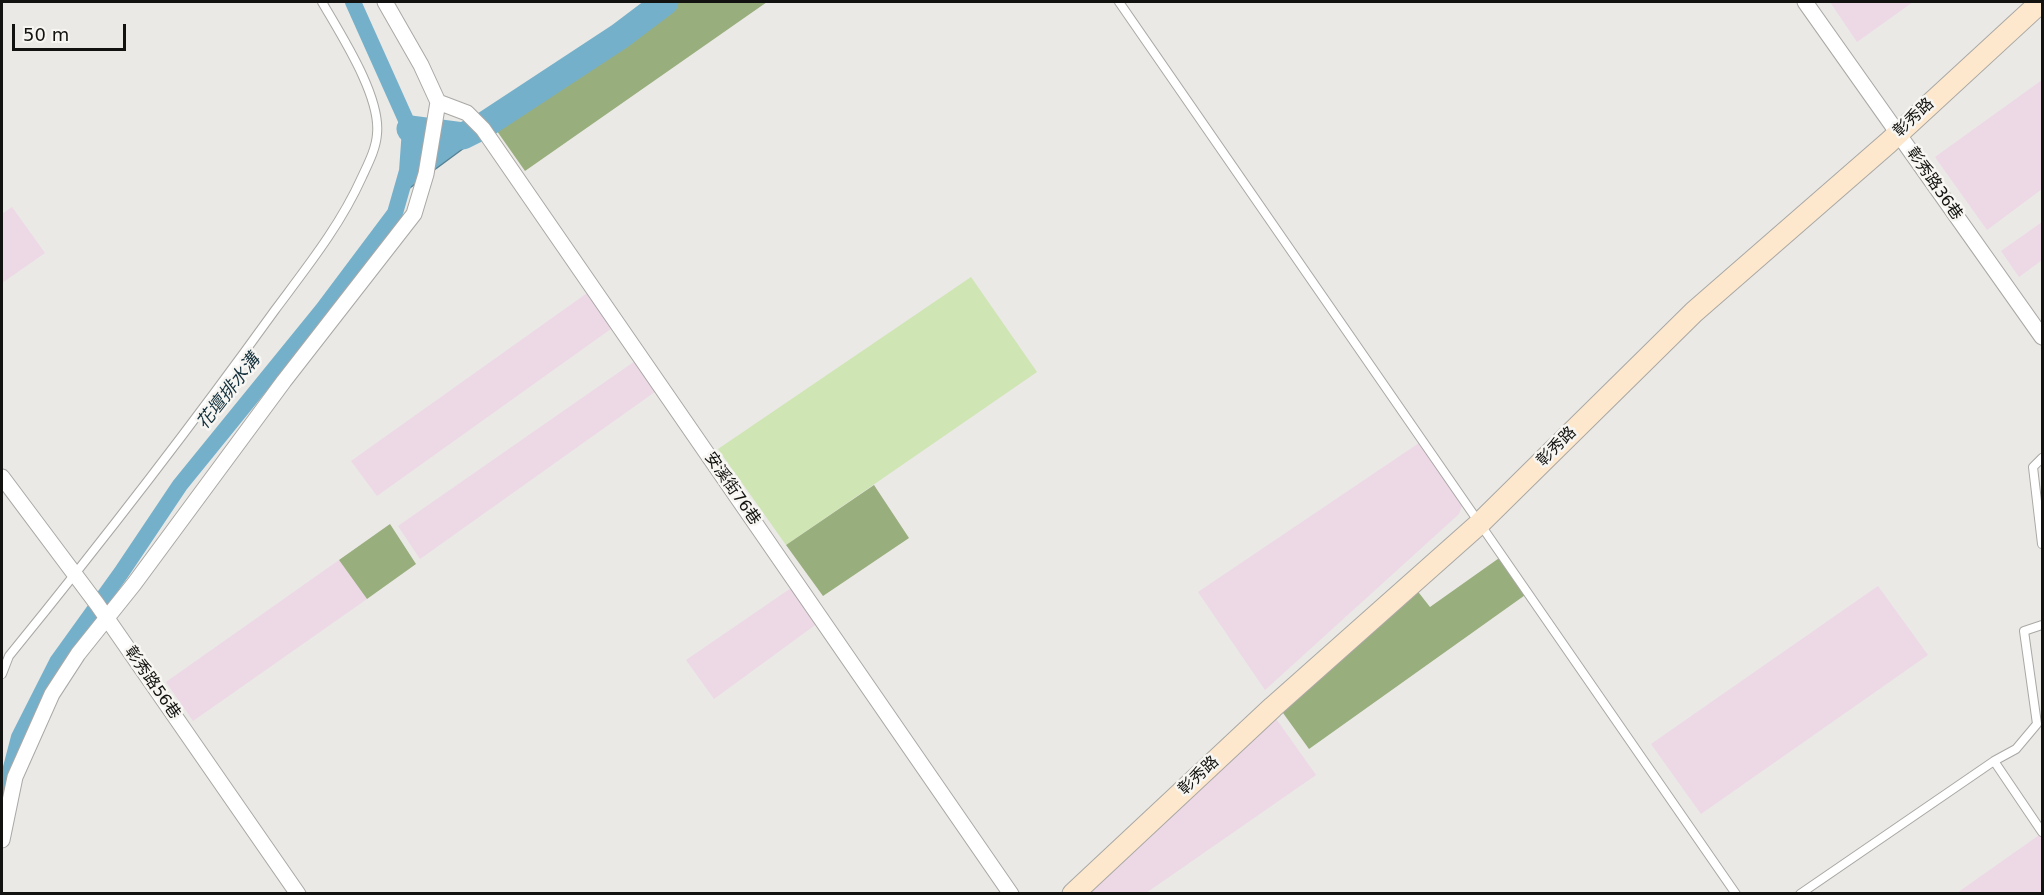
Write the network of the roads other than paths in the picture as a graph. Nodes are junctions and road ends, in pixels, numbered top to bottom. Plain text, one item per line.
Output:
1 (322, 2) edge
2 (385, 2) edge
3 (1119, 2) edge
4 (1805, 2) edge
5 (2041, 2) edge
6 (438, 102) junction
7 (1898, 133) junction
8 (2043, 337) edge
9 (2043, 458) edge
10 (2, 477) edge
11 (1479, 524) junction
12 (2043, 544) edge
13 (75, 575) junction
14 (107, 618) junction
15 (2043, 625) edge
16 (2, 674) edge
17 (2039, 713) edge
18 (1994, 761) junction
19 (2043, 832) edge
20 (2, 840) edge
21 (298, 894) edge
22 (1011, 894) edge
23 (1073, 894) edge
24 (1736, 894) edge
25 (1800, 894) edge

1 - 13 lane
2 - 6 street
3 - 11 lane
4 - 7 street, 彰秀路36巷
5 - 7 street, 彰秀路
6 - 14 street
6 - 22 street, 安溪街76巷
7 - 8 street, 彰秀路36巷
7 - 11 street, 彰秀路
9 - 12 lane
10 - 13 street, 彰秀路56巷
11 - 23 street, 彰秀路
11 - 24 lane
13 - 14 street, 彰秀路56巷
13 - 16 lane
14 - 20 street
14 - 21 street, 彰秀路56巷
15 - 17 lane
17 - 18 lane
18 - 19 lane
18 - 25 lane

